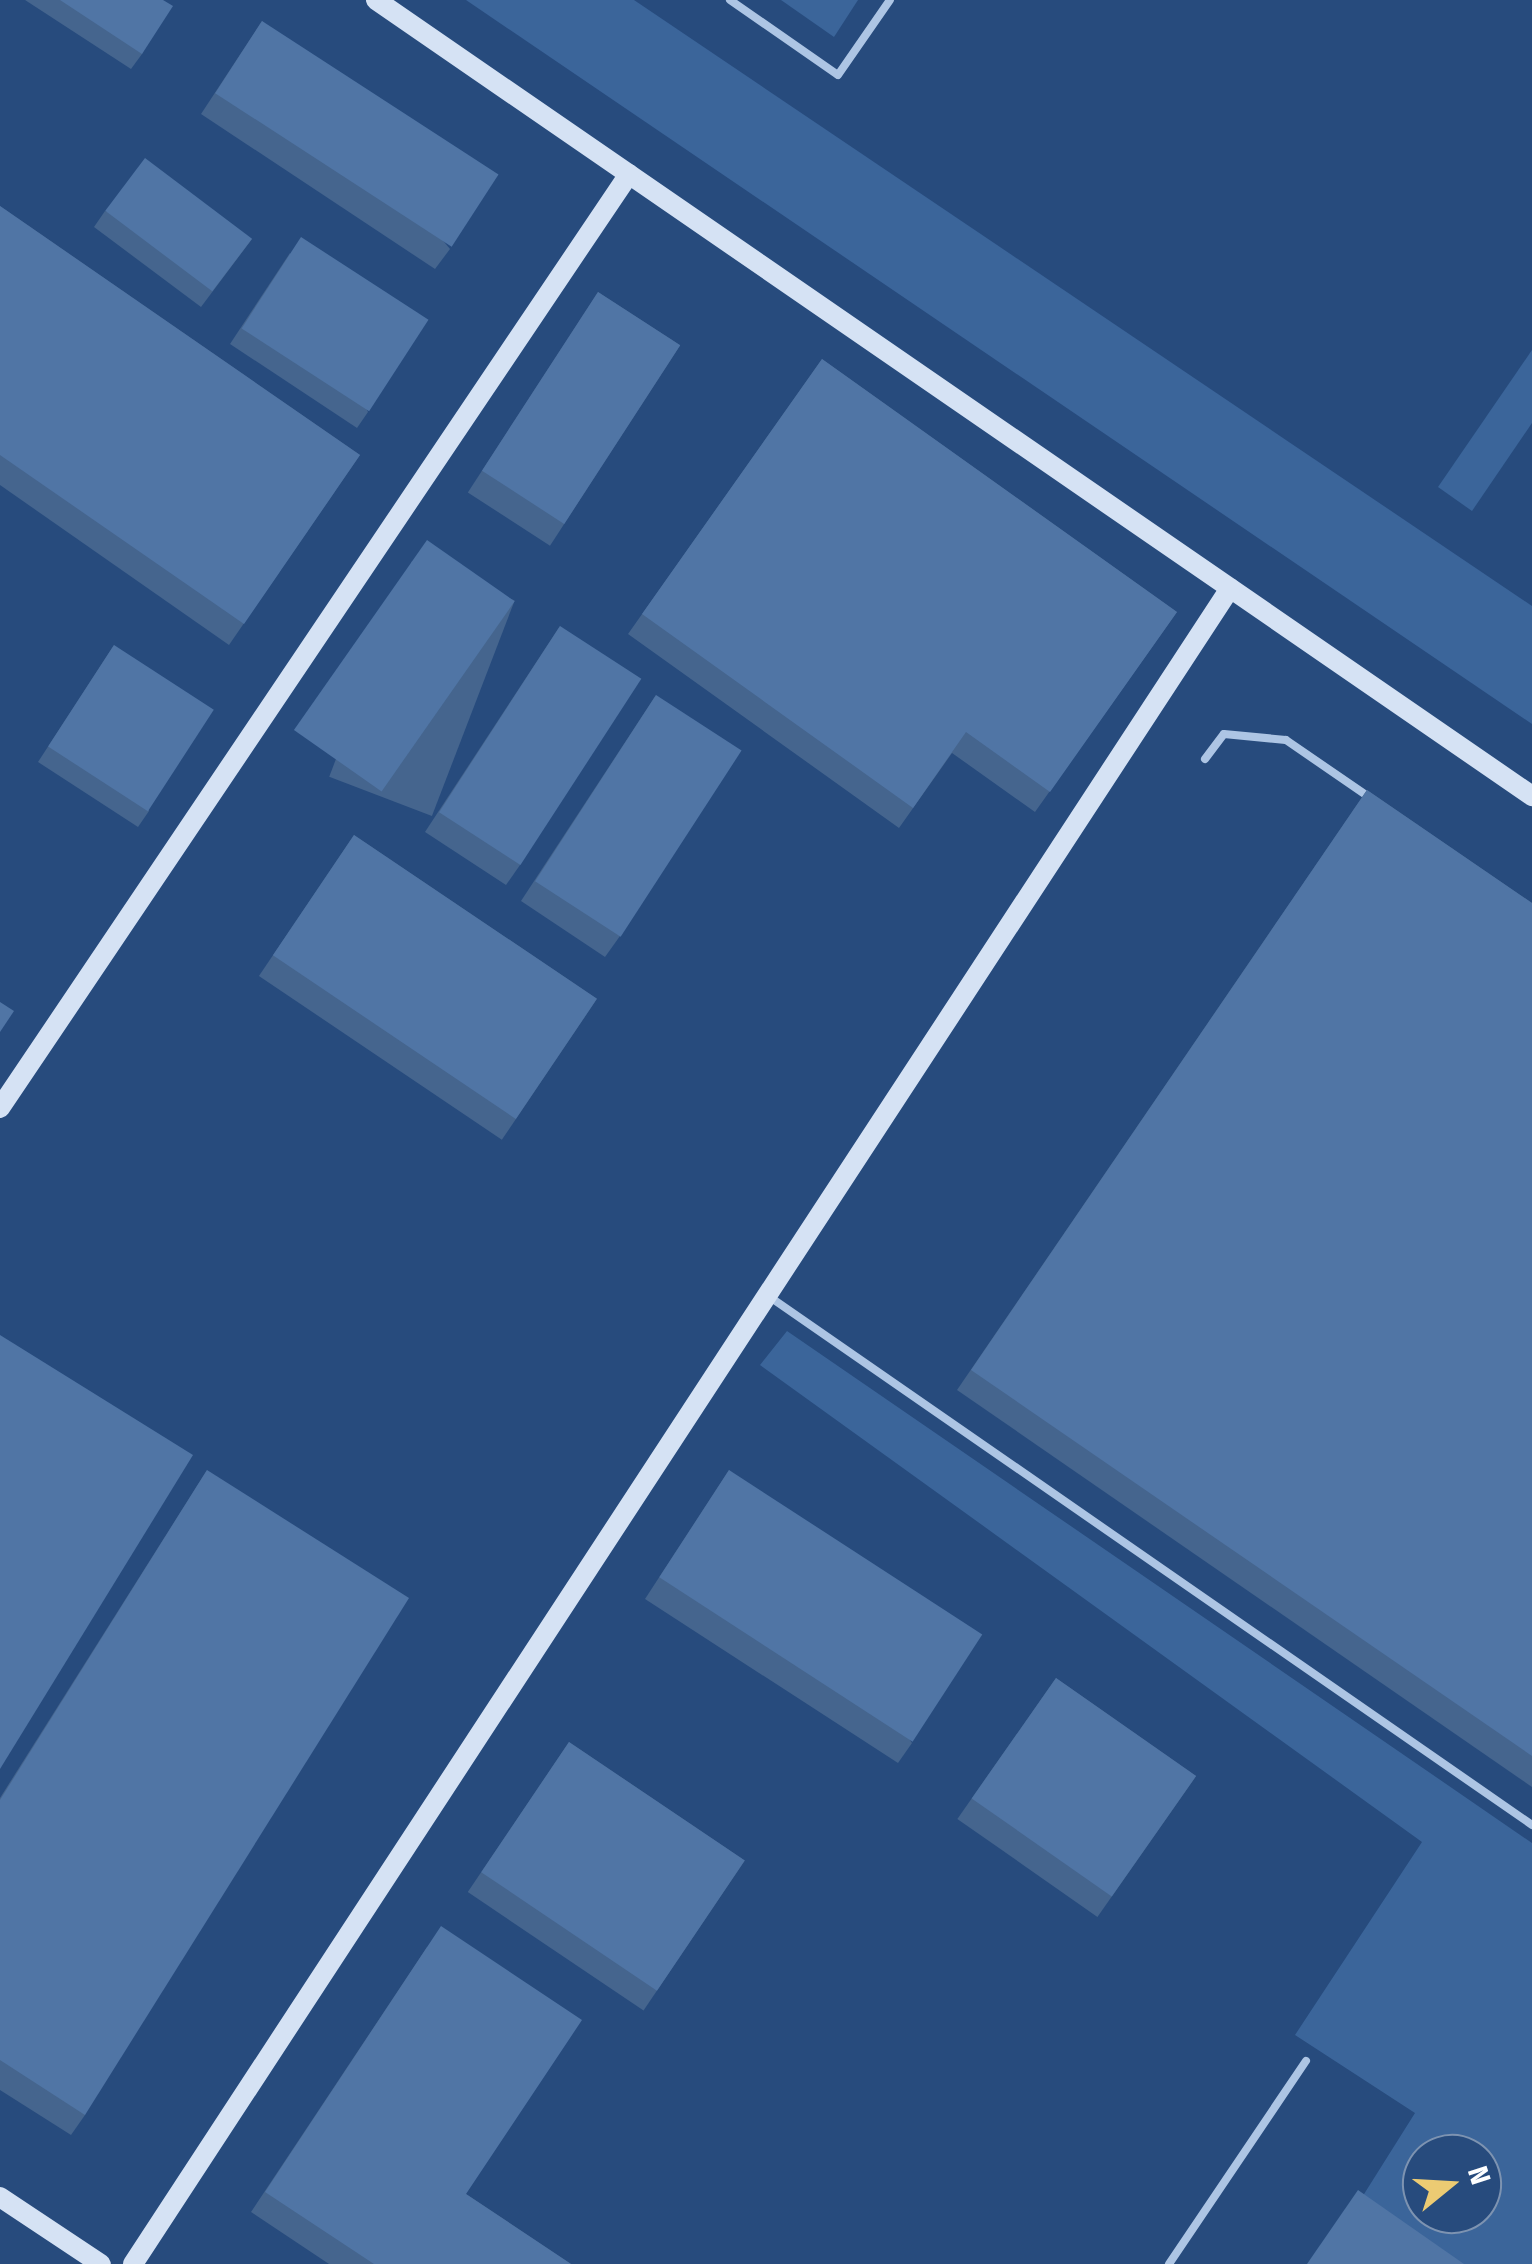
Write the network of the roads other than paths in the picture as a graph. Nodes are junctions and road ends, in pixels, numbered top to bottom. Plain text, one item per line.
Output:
1 (376, 0) edge
2 (730, 0) edge
3 (890, 0) edge
4 (629, 174) junction
5 (1230, 588) junction
6 (1205, 759) dead end
7 (1532, 796) edge
8 (1392, 812) edge
9 (0, 1108) edge
10 (767, 1296) junction
11 (1532, 1824) edge
12 (1306, 2061) dead end
13 (0, 2197) edge
14 (100, 2264) edge
15 (133, 2264) edge
16 (1168, 2264) edge

1 - 4 street
2 - 3 lane
4 - 5 street
4 - 9 street
5 - 7 street
5 - 10 street
6 - 8 lane
10 - 11 lane
10 - 15 street
12 - 16 lane
13 - 14 street

